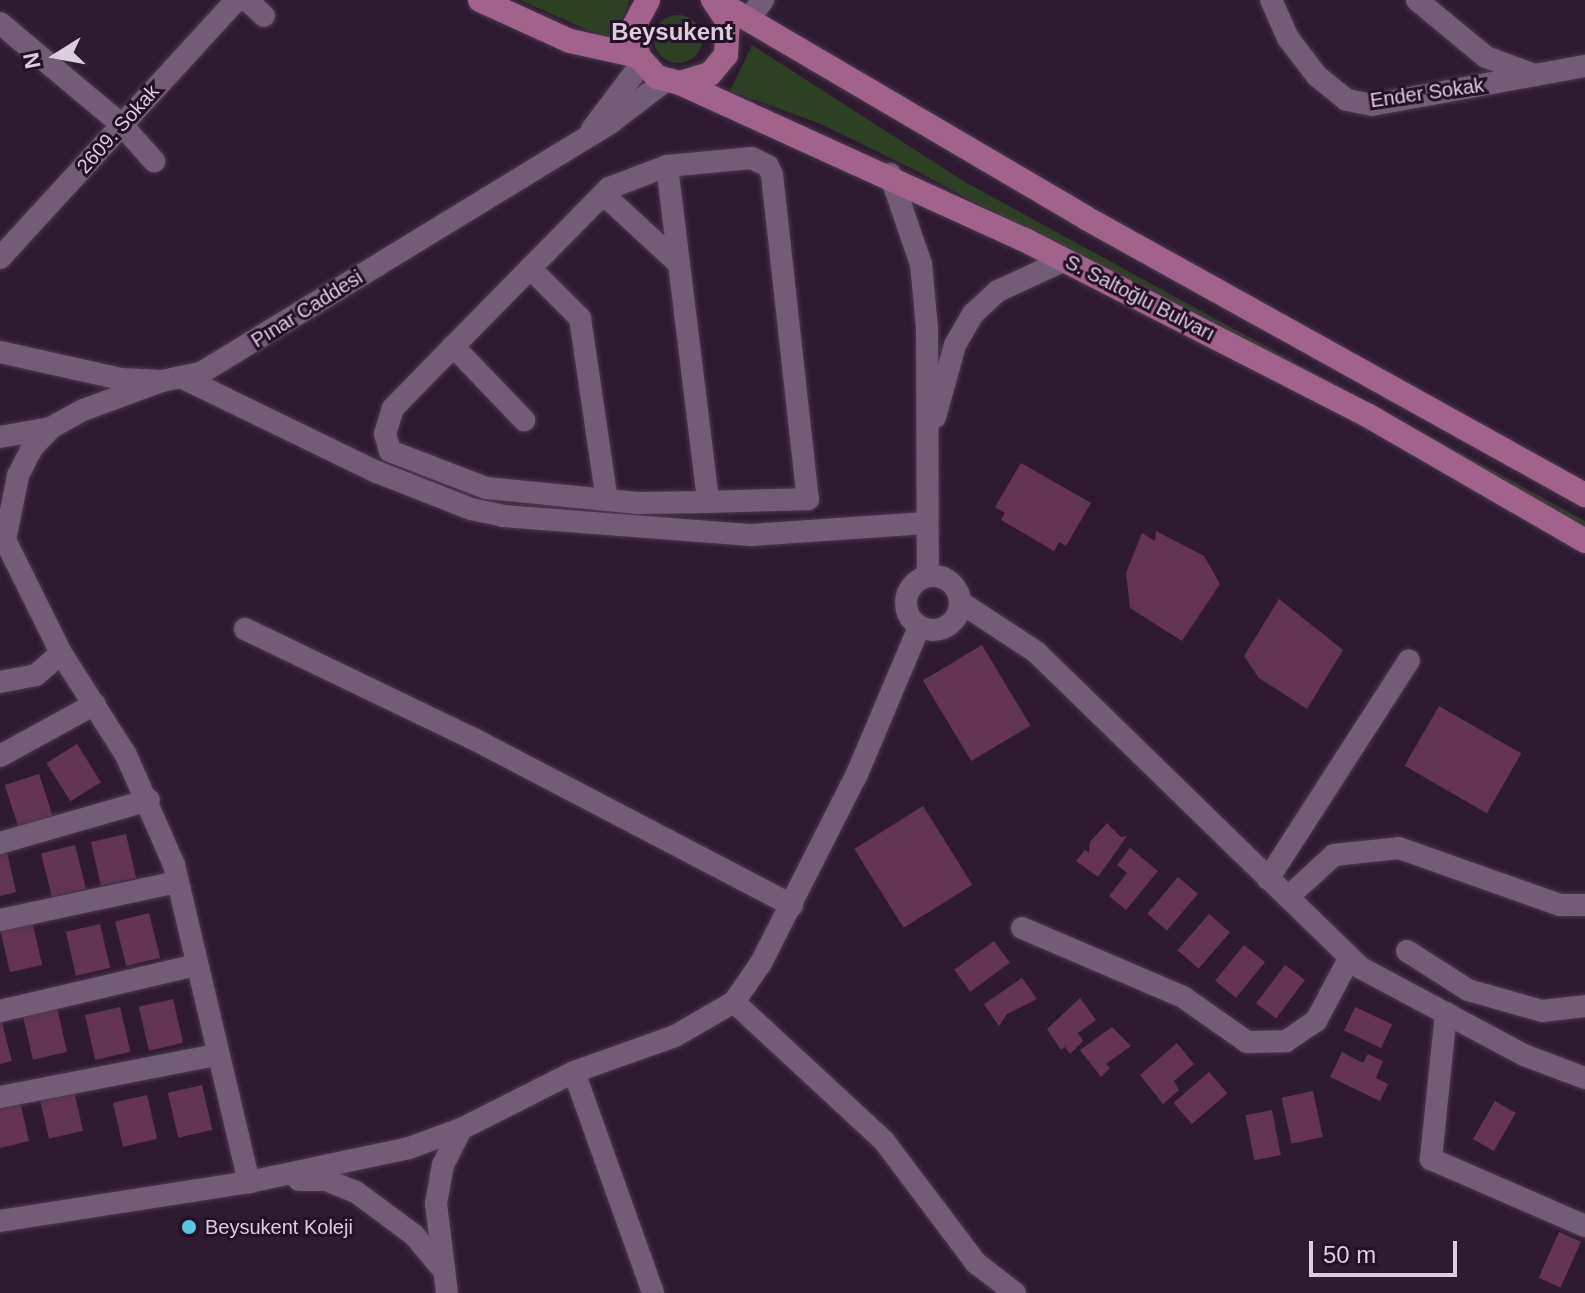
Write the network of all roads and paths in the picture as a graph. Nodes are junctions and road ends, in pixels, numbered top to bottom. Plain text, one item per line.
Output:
1 (236, 0) edge
2 (247, 0) edge
3 (480, 0) edge
4 (648, 0) edge
5 (714, 0) edge
6 (1271, 0) edge
7 (1417, 0) edge
8 (756, 9) edge
9 (264, 16) dead end
10 (0, 23) edge
11 (640, 59) junction
12 (1585, 66) edge
13 (1535, 75) junction
14 (673, 82) junction
15 (121, 124) junction
16 (587, 136) junction
17 (154, 161) dead end
18 (667, 166) junction
19 (890, 174) junction
20 (603, 194) junction
21 (0, 258) edge
22 (1065, 260) junction
23 (679, 264) junction
24 (530, 268) junction
25 (453, 346) junction
26 (0, 352) edge
27 (173, 379) junction
28 (524, 420) dead end
29 (51, 428) junction
30 (0, 437) edge
31 (928, 441) junction
32 (390, 451) junction
33 (377, 472) junction
34 (1585, 495) edge
35 (607, 500) junction
36 (708, 502) junction
37 (926, 523) junction
38 (2, 539) edge
39 (1585, 541) edge
40 (928, 576) junction
41 (960, 602) junction
42 (919, 627) junction
43 (245, 629) dead end
44 (61, 653) junction
45 (1409, 660) dead end
46 (0, 682) edge
47 (95, 704) junction
48 (0, 756) edge
49 (149, 800) junction
50 (0, 843) edge
51 (1268, 879) junction
52 (177, 882) junction
53 (1288, 897) junction
54 (792, 905) junction
55 (1585, 905) edge
56 (0, 920) edge
57 (1022, 928) dead end
58 (1407, 951) dead end
59 (1350, 957) junction
60 (196, 965) junction
61 (734, 1002) junction
62 (1585, 1006) edge
63 (0, 1011) edge
64 (1446, 1013) junction
65 (216, 1055) junction
66 (574, 1072) junction
67 (1585, 1078) edge
68 (0, 1097) edge
69 (461, 1129) junction
70 (249, 1182) junction
71 (0, 1221) edge
72 (1585, 1226) edge
73 (440, 1266) junction
74 (447, 1293) edge
75 (653, 1293) edge
76 (1015, 1293) edge

1 - 15 street, 2609. Sokak
2 - 9 street
3 - 11 main road
4 - 11 main road
5 - 8 main road
5 - 14 main road
6 - 13 street, Ender Sokak
7 - 13 street
8 - 34 main road
10 - 15 street
11 - 14 main road, S. Saltoğlu Bulvarı
11 - 16 street, Pınar Caddesi
12 - 13 street, Ender Sokak
14 - 16 street, Pınar Caddesi
14 - 19 main road, S. Saltoğlu Bulvarı
15 - 17 street
15 - 21 street, 2609. Sokak
16 - 27 street, Pınar Caddesi
18 - 20 street
18 - 23 street
18 - 36 street
19 - 22 main road, S. Saltoğlu Bulvarı
19 - 31 street
20 - 23 street
20 - 24 street
22 - 31 street
22 - 39 main road, S. Saltoğlu Bulvarı
23 - 36 street
24 - 25 street
24 - 35 street
25 - 28 street
25 - 32 street
26 - 27 street, Pınar Caddesi
27 - 29 street
27 - 33 street
29 - 30 street
29 - 38 street
31 - 37 street
32 - 33 street
32 - 35 street
33 - 37 street
35 - 36 street
37 - 40 street
38 - 44 street
40 - 41 street
40 - 42 street
41 - 42 street
41 - 51 street
42 - 54 street
43 - 54 street
44 - 46 street
44 - 47 street
45 - 51 street
47 - 48 street
47 - 49 street
49 - 50 street
49 - 52 street
51 - 53 street
52 - 56 street
52 - 60 street
53 - 55 street
53 - 59 street
54 - 61 street
57 - 59 street
58 - 62 street
59 - 64 street
60 - 63 street
60 - 65 street
61 - 66 street
61 - 76 street
64 - 67 street
64 - 72 street
65 - 68 street
65 - 70 street
66 - 69 street
66 - 75 street
69 - 70 street
69 - 73 street
70 - 71 street
70 - 73 street
73 - 74 street

